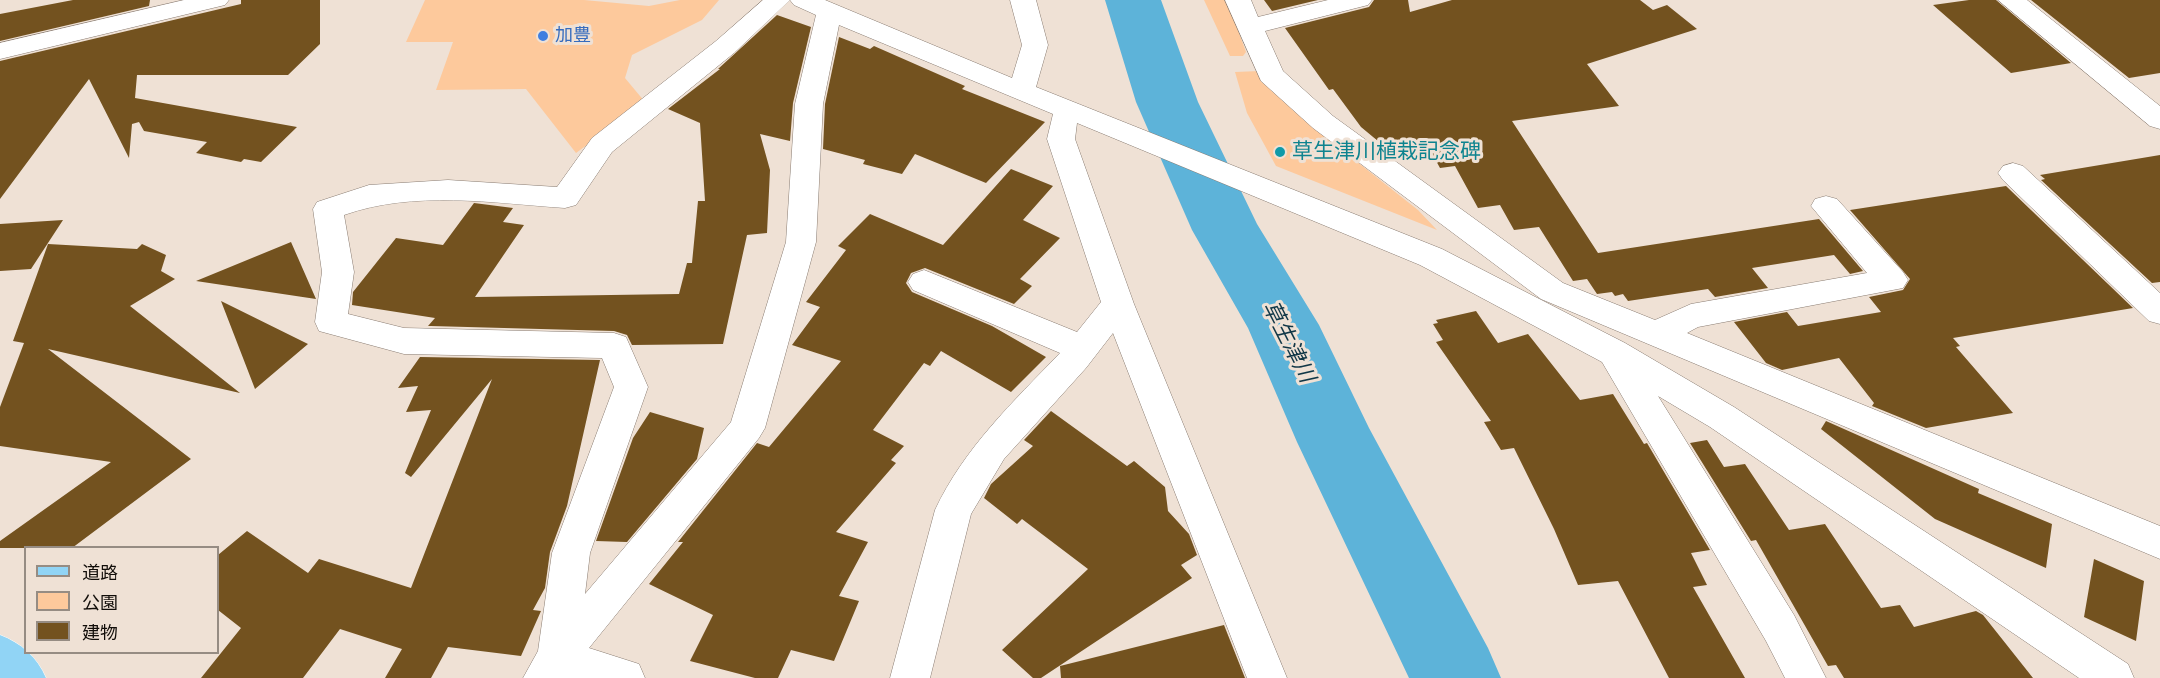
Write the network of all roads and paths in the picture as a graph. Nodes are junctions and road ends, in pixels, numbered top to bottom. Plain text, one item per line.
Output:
1 (216, 0) edge
2 (778, 0) edge
3 (1023, 0) edge
4 (1238, 0) edge
5 (1359, 0) edge
6 (2011, 0) edge
7 (816, 6) edge
8 (1249, 27) junction
9 (0, 51) edge
10 (1021, 92) junction
11 (1075, 112) junction
12 (2160, 120) edge
13 (2013, 173) dead end
14 (1826, 206) dead end
15 (924, 282) dead end
16 (1552, 291) junction
17 (1118, 304) junction
18 (2160, 312) edge
19 (1574, 332) junction
20 (1656, 335) junction
21 (1082, 348) junction
22 (1613, 352) junction
23 (2160, 543) edge
24 (0, 654) edge
25 (550, 668) edge
26 (26, 678) edge
27 (626, 678) edge
28 (910, 678) edge
29 (1267, 678) edge
30 (1806, 678) edge
31 (2114, 678) edge

1 - 9 street
2 - 25 street
3 - 10 street
4 - 8 street
5 - 8 street
6 - 12 street
7 - 10 street
7 - 25 street
8 - 16 street
10 - 11 street
11 - 17 street
11 - 19 street
13 - 18 street
14 - 20 street
15 - 21 street
16 - 19 street
16 - 20 street
17 - 21 street
17 - 29 street
19 - 22 street
20 - 23 street
21 - 28 street
22 - 30 street
22 - 31 street
24 - 26 main road
25 - 27 street

